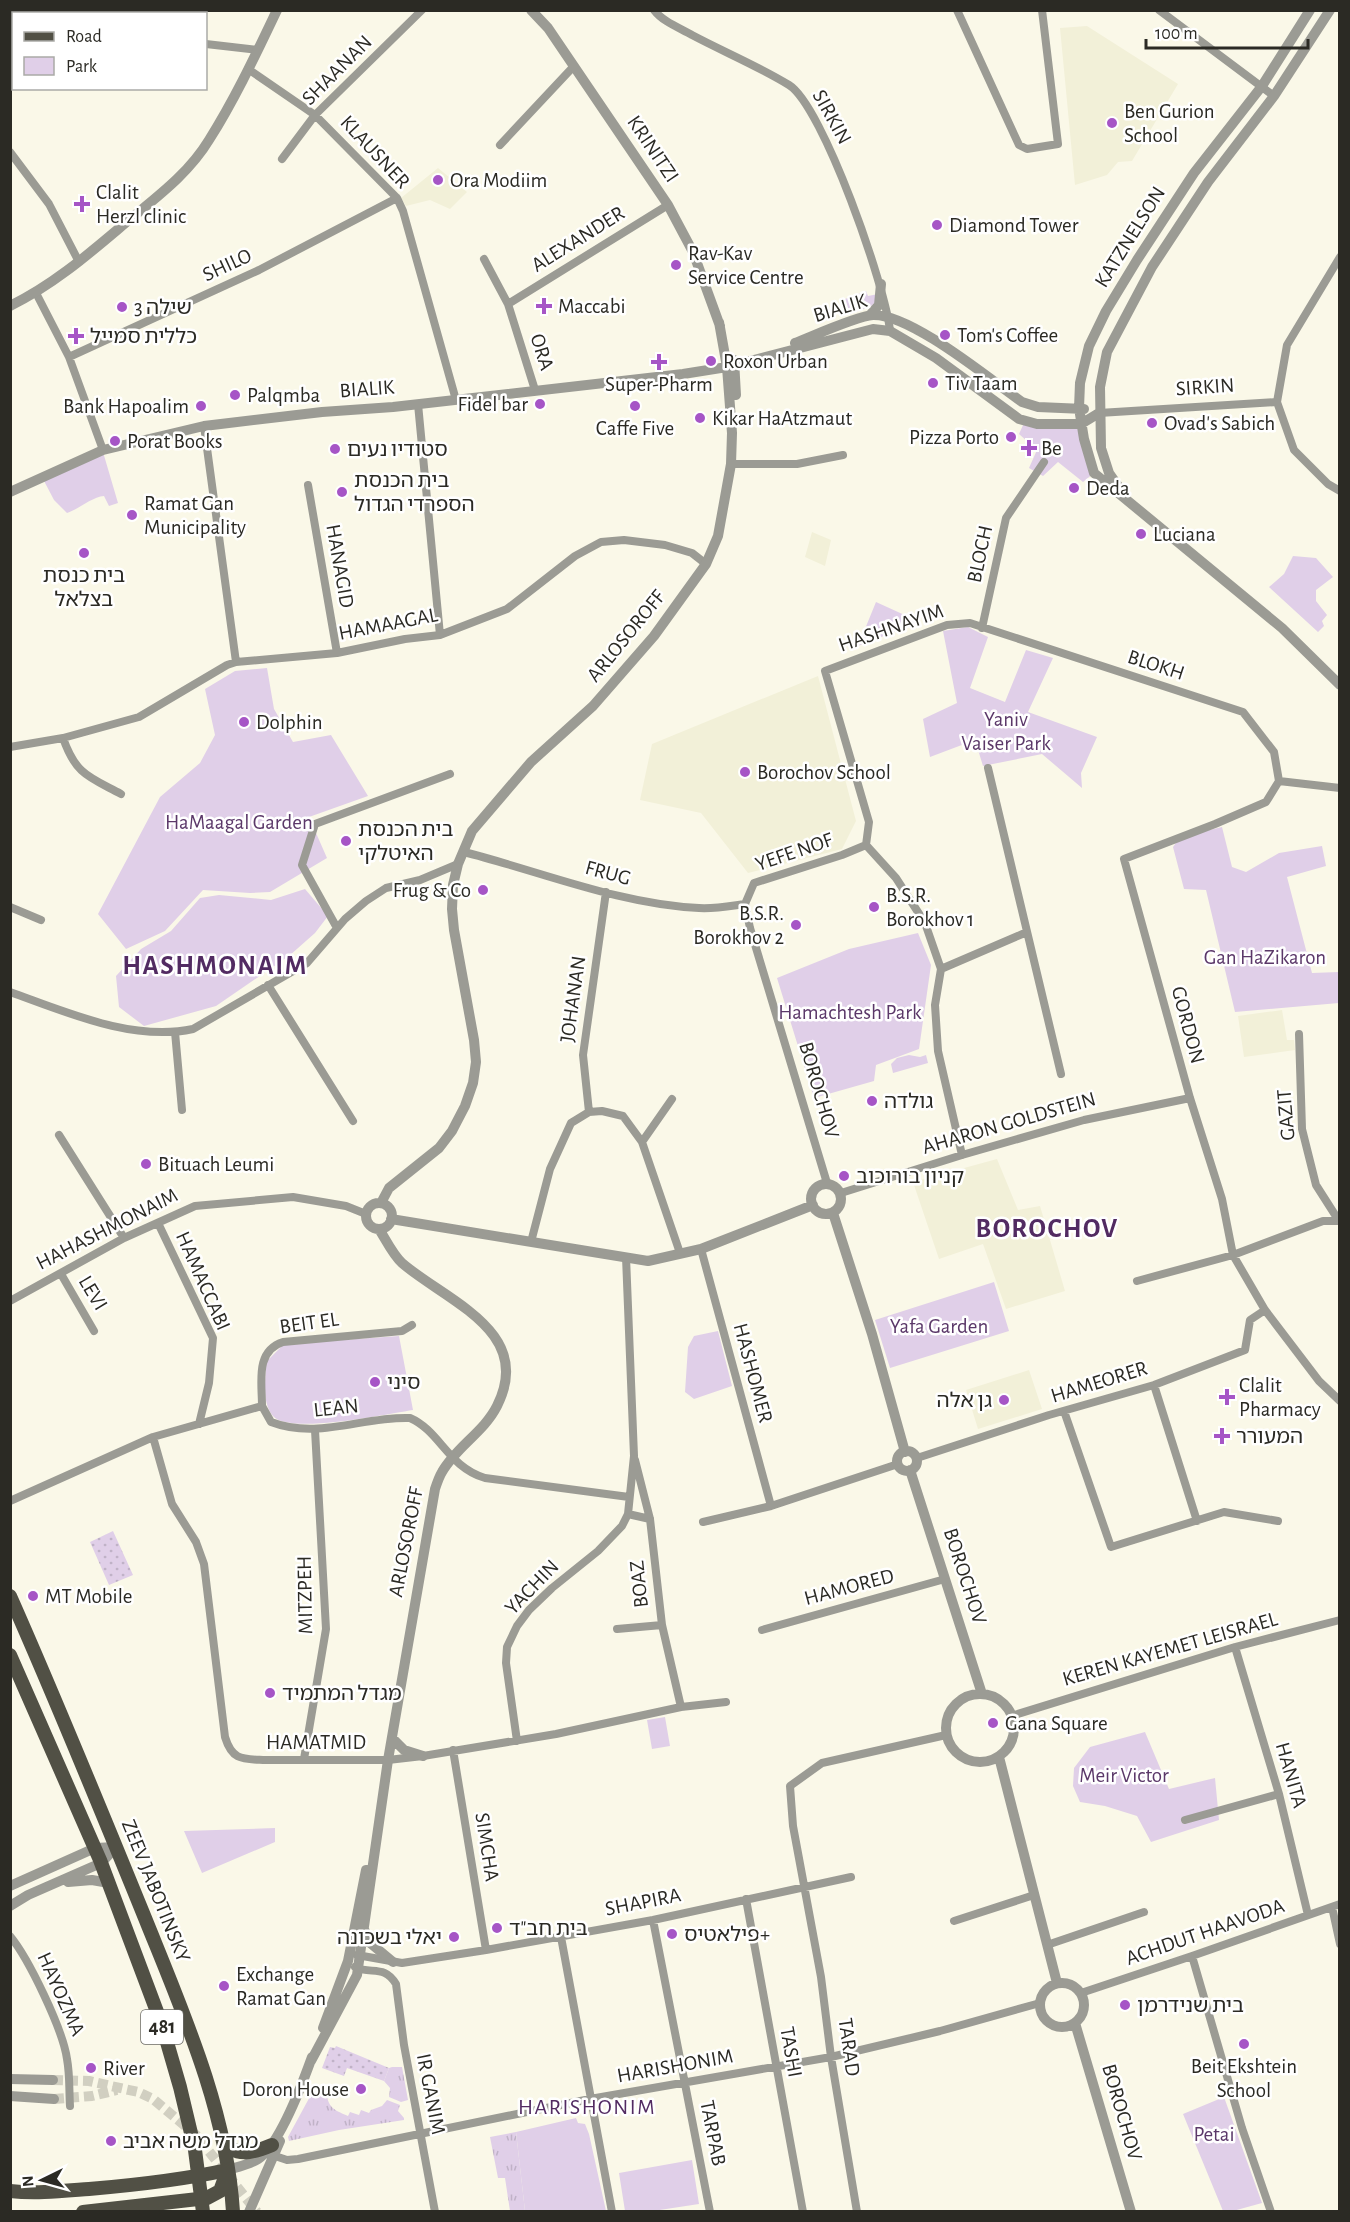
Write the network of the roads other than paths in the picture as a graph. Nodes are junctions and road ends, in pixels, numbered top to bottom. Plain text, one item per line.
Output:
1 (277, 10) edge
2 (422, 10) edge
3 (531, 10) edge
4 (654, 10) edge
5 (957, 10) edge
6 (1042, 10) edge
7 (1158, 10) edge
8 (1310, 10) edge
9 (1330, 10) edge
10 (207, 45) edge
11 (258, 50) junction
12 (574, 66) junction
13 (248, 69) junction
14 (1262, 86) junction
15 (1274, 96) junction
16 (315, 115) junction
17 (500, 145) dead end
18 (10, 152) edge
19 (282, 159) dead end
20 (14, 162) edge
21 (397, 198) junction
22 (668, 205) junction
23 (1340, 257) edge
24 (484, 259) dead end
25 (79, 262) junction
26 (881, 284) junction
27 (36, 293) junction
28 (508, 304) junction
29 (10, 306) edge
30 (870, 315) junction
31 (888, 315) junction
32 (890, 331) junction
33 (69, 357) junction
34 (731, 366) junction
35 (535, 390) junction
36 (456, 400) junction
37 (1276, 402) junction
38 (418, 404) junction
39 (1079, 408) junction
40 (1099, 413) junction
41 (1081, 424) junction
42 (204, 426) junction
43 (103, 450) junction
44 (843, 455) dead end
45 (731, 459) junction
46 (1044, 462) dead end
47 (308, 484) dead end
48 (10, 492) edge
49 (1340, 492) edge
50 (1129, 500) junction
51 (705, 564) junction
52 (982, 628) junction
53 (440, 635) junction
54 (338, 653) junction
55 (236, 662) junction
56 (1340, 685) edge
57 (63, 738) junction
58 (10, 747) edge
59 (988, 768) dead end
60 (450, 774) dead end
61 (1279, 781) junction
62 (1340, 788) edge
63 (121, 794) dead end
64 (866, 844) junction
65 (464, 852) junction
66 (458, 864) junction
67 (606, 892) junction
68 (745, 904) junction
69 (10, 907) edge
70 (41, 920) dead end
71 (337, 928) junction
72 (1027, 932) junction
73 (941, 969) junction
74 (268, 985) junction
75 (10, 992) edge
76 (175, 1032) junction
77 (1299, 1034) dead end
78 (1061, 1074) dead end
79 (1190, 1098) junction
80 (672, 1099) dead end
81 (182, 1110) dead end
82 (589, 1112) junction
83 (353, 1121) dead end
84 (59, 1135) dead end
85 (642, 1142) junction
86 (962, 1155) junction
87 (827, 1183) junction
88 (841, 1193) junction
89 (381, 1203) junction
90 (813, 1206) junction
91 (833, 1213) junction
92 (366, 1214) junction
93 (392, 1219) junction
94 (1339, 1221) edge
95 (158, 1223) junction
96 (379, 1229) junction
97 (124, 1238) junction
98 (531, 1242) junction
99 (701, 1249) junction
100 (680, 1253) junction
101 (1233, 1255) junction
102 (626, 1257) junction
103 (61, 1274) junction
104 (1137, 1281) dead end
105 (10, 1301) edge
106 (1265, 1311) junction
107 (412, 1325) dead end
108 (94, 1331) dead end
109 (1154, 1385) junction
110 (1340, 1401) edge
111 (262, 1406) junction
112 (1064, 1411) junction
113 (199, 1424) junction
114 (315, 1430) junction
115 (153, 1437) junction
116 (905, 1452) junction
117 (634, 1456) junction
118 (453, 1458) junction
119 (917, 1458) junction
120 (898, 1464) junction
121 (910, 1470) junction
122 (628, 1497) junction
123 (10, 1501) edge
124 (771, 1506) junction
125 (628, 1515) junction
126 (650, 1520) junction
127 (1197, 1521) junction
128 (1278, 1521) dead end
129 (703, 1522) dead end
130 (945, 1579) junction
131 (10, 1596) edge
132 (1340, 1620) edge
133 (662, 1626) junction
134 (617, 1629) dead end
135 (762, 1630) dead end
136 (1235, 1647) junction
137 (10, 1655) edge
138 (982, 1694) junction
139 (726, 1702) dead end
140 (681, 1707) junction
141 (1011, 1716) junction
142 (946, 1735) junction
143 (392, 1738) junction
144 (517, 1741) junction
145 (453, 1750) junction
146 (423, 1756) junction
147 (999, 1757) junction
148 (304, 1759) junction
149 (388, 1760) junction
150 (1279, 1794) junction
151 (1185, 1820) dead end
152 (377, 1830) junction
153 (116, 1847) junction
154 (95, 1848) junction
155 (101, 1863) junction
156 (851, 1877) dead end
157 (56, 1883) junction
158 (109, 1883) junction
159 (10, 1886) edge
160 (805, 1887) junction
161 (1034, 1895) junction
162 (746, 1899) junction
163 (1336, 1905) edge
164 (10, 1906) edge
165 (1144, 1912) dead end
166 (1308, 1915) junction
167 (653, 1920) junction
168 (954, 1921) dead end
169 (364, 1927) junction
170 (10, 1936) edge
171 (561, 1937) junction
172 (1340, 1944) edge
173 (1047, 1945) junction
174 (486, 1950) junction
175 (358, 1954) junction
176 (1192, 1956) junction
177 (348, 1961) junction
178 (397, 1962) junction
179 (358, 1969) junction
180 (1057, 1983) junction
181 (396, 1984) junction
182 (1081, 1993) junction
183 (1040, 2003) junction
184 (1076, 2023) junction
185 (831, 2057) junction
186 (311, 2061) junction
187 (775, 2066) junction
188 (10, 2079) edge
189 (53, 2080) tunnel mouth
190 (685, 2082) junction
191 (10, 2096) edge
192 (54, 2099) tunnel mouth
193 (590, 2099) junction
194 (70, 2106) dead end
195 (421, 2133) junction
196 (221, 2136) junction
197 (273, 2151) junction
198 (227, 2170) junction
199 (199, 2176) junction
200 (10, 2191) edge
201 (203, 2206) edge
202 (83, 2211) edge
203 (234, 2211) edge
204 (249, 2211) edge
205 (435, 2211) edge
206 (612, 2211) edge
207 (710, 2211) edge
208 (803, 2211) edge
209 (857, 2211) edge
210 (1131, 2211) edge
211 (1271, 2211) edge

1 - 11 street
2 - 16 street, SHAANAN
3 - 12 street, KRINITZI
4 - 26 street, SIRKIN
5 - 6 street
7 - 14 street
8 - 14 street, KATZNELSON
9 - 15 street, KATZNELSON
10 - 11 street
11 - 13 street
12 - 17 street
12 - 22 street, KRINITZI
13 - 16 street, KLAUSNER
13 - 25 street
14 - 15 street
14 - 39 street, KATZNELSON
15 - 40 street, KATZNELSON
16 - 19 street, SHAANAN
16 - 21 street, KLAUSNER
18 - 20 street
20 - 25 street
21 - 33 street, SHILO
21 - 36 street, KLAUSNER
22 - 28 street, ALEXANDER
22 - 34 street, KRINITZI
23 - 37 street
24 - 28 street, ORA
25 - 27 street
26 - 30 street
26 - 31 street, SIRKIN
27 - 29 street
27 - 33 street
28 - 35 street, ORA
30 - 31 street, BIALIK
30 - 34 street, BIALIK
31 - 32 street, SIRKIN
31 - 39 street, SIRKIN
32 - 34 street, BIALIK
32 - 41 street
33 - 43 street
34 - 35 street, BIALIK
34 - 45 street, ARLOSOROFF
35 - 36 street, BIALIK
36 - 38 street, BIALIK
37 - 40 street, SIRKIN
37 - 49 street
38 - 42 street, BIALIK
38 - 53 street
39 - 40 street, SIRKIN
39 - 41 street, KATZNELSON
40 - 41 street, SIRKIN
40 - 50 street, KATZNELSON
41 - 50 street, KATZNELSON
42 - 43 street, BIALIK
42 - 55 street
43 - 48 street, BIALIK
44 - 45 street
45 - 51 street, ARLOSOROFF
46 - 52 street, BLOCH
47 - 54 street, HANAGID
50 - 56 street, KATZNELSON
51 - 53 street, HAMAAGAL
51 - 65 street, ARLOSOROFF
52 - 61 street, BLOKH
52 - 64 street, HASHNAYIM
53 - 54 street, HAMAAGAL
54 - 55 street, HAMAAGAL
55 - 57 street, HAMAAGAL
57 - 58 street, HAMAAGAL
57 - 63 street
59 - 72 street
60 - 71 street
61 - 62 street
61 - 79 street, GORDON
64 - 68 street, YEFE NOF
64 - 73 street
65 - 66 street, ARLOSOROFF
65 - 67 street, FRUG
66 - 71 street
66 - 89 street, ARLOSOROFF
67 - 68 street, FRUG
67 - 82 street, JOHANAN
68 - 87 street, BOROCHOV
69 - 70 street
71 - 74 street
72 - 73 street
72 - 78 street
73 - 86 street
74 - 76 street
74 - 83 street
75 - 76 street
76 - 81 street
77 - 94 street, GAZIT
79 - 86 street, AHARON GOLDSTEIN
79 - 101 street, GORDON
80 - 85 street
82 - 85 street
82 - 98 street
84 - 97 street
85 - 100 street
86 - 88 street, AHARON GOLDSTEIN
87 - 88 street
87 - 90 street
88 - 91 street
89 - 92 street
89 - 93 street
90 - 91 street
90 - 99 street
91 - 116 street
92 - 95 street, HAHASHMONAIM
92 - 96 street
93 - 96 street
93 - 98 street
94 - 101 street
95 - 97 street, HAHASHMONAIM
95 - 113 street, HAMACCABI
96 - 118 street, ARLOSOROFF
97 - 103 street, HAHASHMONAIM
98 - 102 street
99 - 100 street
99 - 124 street, HASHOMER
100 - 102 street
101 - 104 street
101 - 106 street, GORDON
102 - 117 street, BOAZ
103 - 105 street, HAHASHMONAIM
103 - 108 street, LEVI
106 - 109 street, HAMEORER
106 - 110 street, GORDON
107 - 111 street, BEIT EL
109 - 112 street, HAMEORER
109 - 127 street
111 - 113 street
111 - 114 street, LEAN
112 - 119 street, HAMEORER
112 - 127 street
113 - 115 street
114 - 118 street, LEAN
114 - 148 street, MITZPEH
115 - 123 street
115 - 148 street, HAMATMID
116 - 119 street
116 - 120 street
117 - 122 street, BOAZ
117 - 126 street, BOAZ
118 - 122 street, LEAN
118 - 143 street, ARLOSOROFF
119 - 121 street
120 - 121 street
120 - 124 street
121 - 130 street, BOROCHOV
122 - 125 street
124 - 129 street
125 - 126 street
125 - 144 street, YACHIN
126 - 133 street, BOAZ
127 - 128 street
130 - 135 street, HAMORED
130 - 138 street, BOROCHOV
131 - 153 main road, ZEEV JABOTINSKY / 481
132 - 136 street, KEREN KAYEMET LEISRAEL
133 - 134 street
133 - 140 street, BOAZ
136 - 141 street, KEREN KAYEMET LEISRAEL
136 - 150 street, HANITA
137 - 154 main road, ZEEV JABOTINSKY / 481
138 - 141 street
138 - 142 street
139 - 140 street, HAMATMID
140 - 144 street, HAMATMID
141 - 147 street
142 - 147 street
142 - 160 street
143 - 146 street
143 - 149 street, ARLOSOROFF
144 - 145 street, HAMATMID
145 - 146 street, HAMATMID
145 - 174 street, SIMCHA
146 - 149 street, HAMATMID
147 - 161 street
148 - 149 street, HAMATMID
149 - 152 street, ARLOSOROFF
150 - 151 street
150 - 166 street, HANITA
152 - 169 street, ARLOSOROFF
152 - 177 street, ARLOSOROFF
153 - 154 street
153 - 155 street
153 - 196 main road, ZEEV JABOTINSKY / 481
154 - 155 main road, ZEEV JABOTINSKY / 481
154 - 159 street
155 - 157 street
155 - 158 main road, ZEEV JABOTINSKY / 481
156 - 160 street, SHAPIRA
157 - 158 street
157 - 164 street
158 - 199 main road, ZEEV JABOTINSKY / 481
160 - 162 street, SHAPIRA
160 - 185 street, TARAD
161 - 168 street
161 - 173 street
162 - 167 street, SHAPIRA
162 - 187 street, TASHI
163 - 166 street, ACHDUT HAAVODA
163 - 172 street
165 - 173 street
166 - 176 street, ACHDUT HAAVODA
167 - 171 street, SHAPIRA
167 - 190 street, TARPAB
169 - 175 street, ARLOSOROFF
169 - 178 street
170 - 194 street, HAYOZMA
171 - 174 street, SHAPIRA
171 - 193 street
173 - 180 street
174 - 178 street, SHAPIRA
175 - 177 street
175 - 178 street, SHAPIRA
175 - 179 street, ARLOSOROFF
176 - 182 street, ACHDUT HAAVODA
176 - 211 street
177 - 179 street
177 - 186 street, ARLOSOROFF
178 - 181 street, IR GANIM
179 - 181 street
179 - 186 street, ARLOSOROFF
180 - 182 street
180 - 183 street
181 - 195 street, IR GANIM
182 - 184 street
183 - 184 street
183 - 185 street, HARISHONIM
184 - 210 street, BOROCHOV
185 - 187 street, HARISHONIM
185 - 209 street, TARAD
186 - 197 street, ARLOSOROFF
187 - 190 street, HARISHONIM
187 - 208 street, TASHI
188 - 189 street
190 - 193 street, HARISHONIM
190 - 207 street, TARPAB
191 - 192 street
193 - 195 street, HARISHONIM
193 - 206 street
195 - 197 street, HARISHONIM
195 - 205 street, IR GANIM
196 - 197 main road
196 - 198 main road, ZEEV JABOTINSKY / 481
197 - 198 street, ARLOSOROFF
197 - 204 street, ARLOSOROFF
198 - 199 main road
198 - 201 main road
198 - 203 main road, ZEEV JABOTINSKY / 481
199 - 200 main road
199 - 201 main road, ZEEV JABOTINSKY / 481
201 - 202 main road

